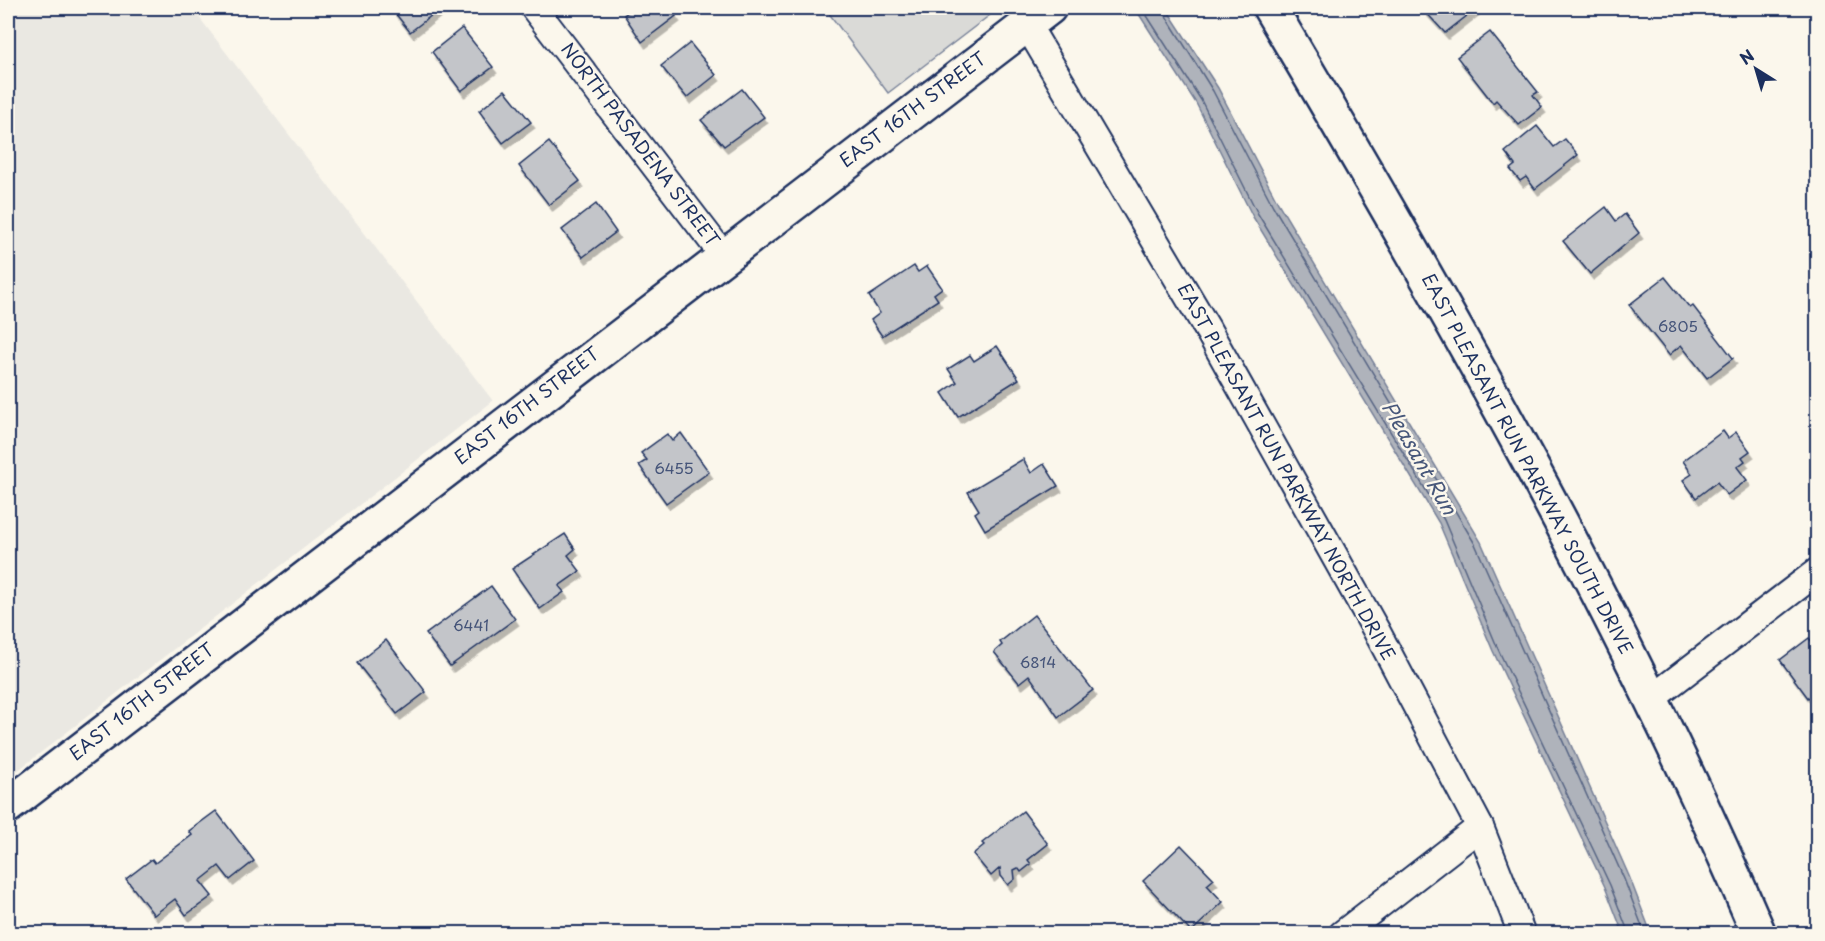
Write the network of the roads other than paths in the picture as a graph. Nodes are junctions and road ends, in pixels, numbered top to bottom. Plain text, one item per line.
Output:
1 (534, 8) edge
2 (1270, 8) edge
3 (1038, 15) edge
4 (723, 255) junction
5 (1818, 572) edge
6 (1651, 699) junction
7 (8, 806) edge
8 (1480, 827) junction
9 (1342, 933) edge
10 (1522, 933) edge
11 (1759, 933) edge

1 - 4 street, NORTH PASADENA STREET
2 - 6 street, EAST PLEASANT RUN PARKWAY SOUTH DRIVE
3 - 4 street, EAST 16TH STREET
3 - 8 street, EAST PLEASANT RUN PARKWAY NORTH DRIVE
4 - 7 street, EAST 16TH STREET
5 - 6 street
6 - 11 street, EAST PLEASANT RUN PARKWAY SOUTH DRIVE
8 - 9 street
8 - 10 street, EAST PLEASANT RUN PARKWAY NORTH DRIVE

